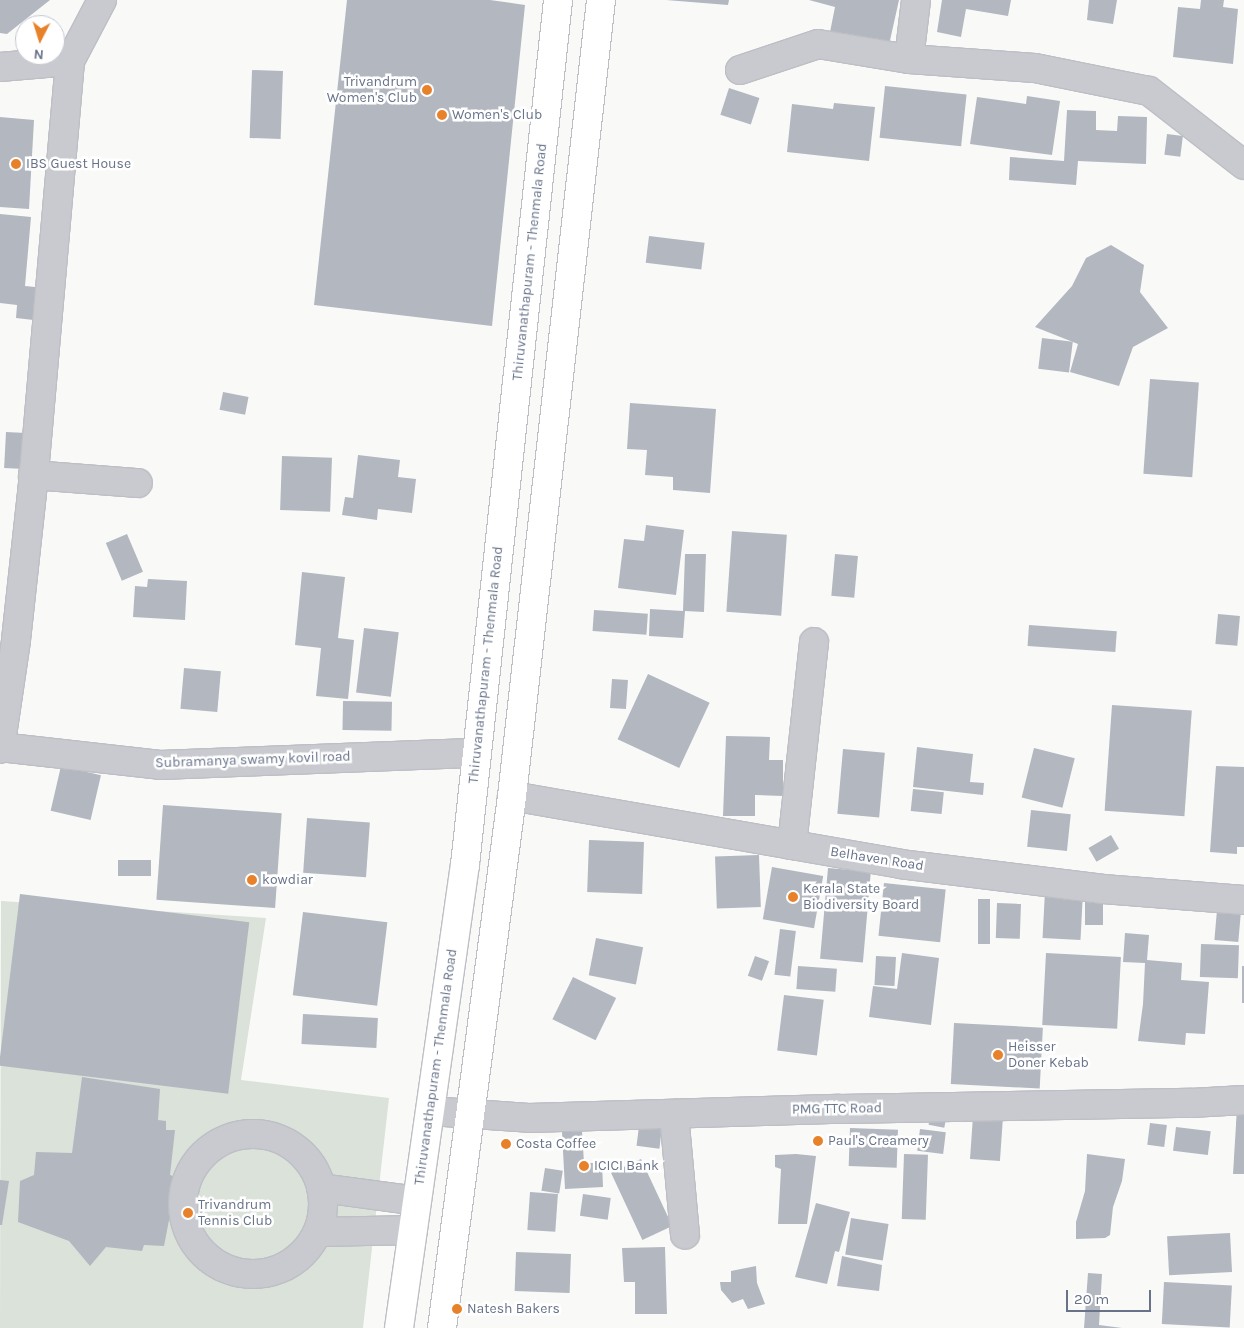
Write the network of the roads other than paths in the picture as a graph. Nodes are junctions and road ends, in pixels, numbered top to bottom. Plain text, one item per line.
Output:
1 (102, 0) edge
2 (558, 0) edge
3 (601, 0) edge
4 (916, 0) edge
5 (908, 59) junction
6 (70, 61) junction
7 (0, 67) edge
8 (740, 70) dead end
9 (1244, 165) edge
10 (33, 475) junction
11 (138, 484) dead end
12 (0, 608) edge
13 (8, 639) edge
14 (814, 642) dead end
15 (0, 748) edge
16 (477, 753) junction
17 (512, 796) junction
18 (792, 845) junction
19 (1244, 900) edge
20 (1244, 1100) edge
21 (430, 1111) junction
22 (471, 1113) junction
23 (674, 1114) junction
24 (321, 1188) junction
25 (417, 1201) junction
26 (413, 1230) junction
27 (319, 1232) junction
28 (685, 1235) dead end
29 (399, 1328) edge
30 (442, 1328) edge

1 - 6 street
2 - 16 main road, Thiruvanathapuram - Thenmala Road
3 - 17 main road
4 - 5 street
5 - 8 street
5 - 9 street
6 - 7 street
6 - 10 street
10 - 11 street
10 - 13 street
12 - 13 street
13 - 15 street
14 - 18 street
15 - 16 street, Subramanya swamy kovil road
16 - 21 main road, Thiruvanathapuram - Thenmala Road
17 - 18 street, Belhaven Road
17 - 22 main road
18 - 19 street, Belhaven Road
20 - 23 street, PMG TTC Road
21 - 22 street, PMG TTC Road
21 - 25 main road, Thiruvanathapuram - Thenmala Road
22 - 23 street, PMG TTC Road
22 - 30 main road
23 - 28 street
24 - 25 street
24 - 27 street
24 - 27 street
25 - 26 main road, Thiruvanathapuram - Thenmala Road
26 - 27 street
26 - 29 main road, Thiruvanathapuram - Thenmala Road

